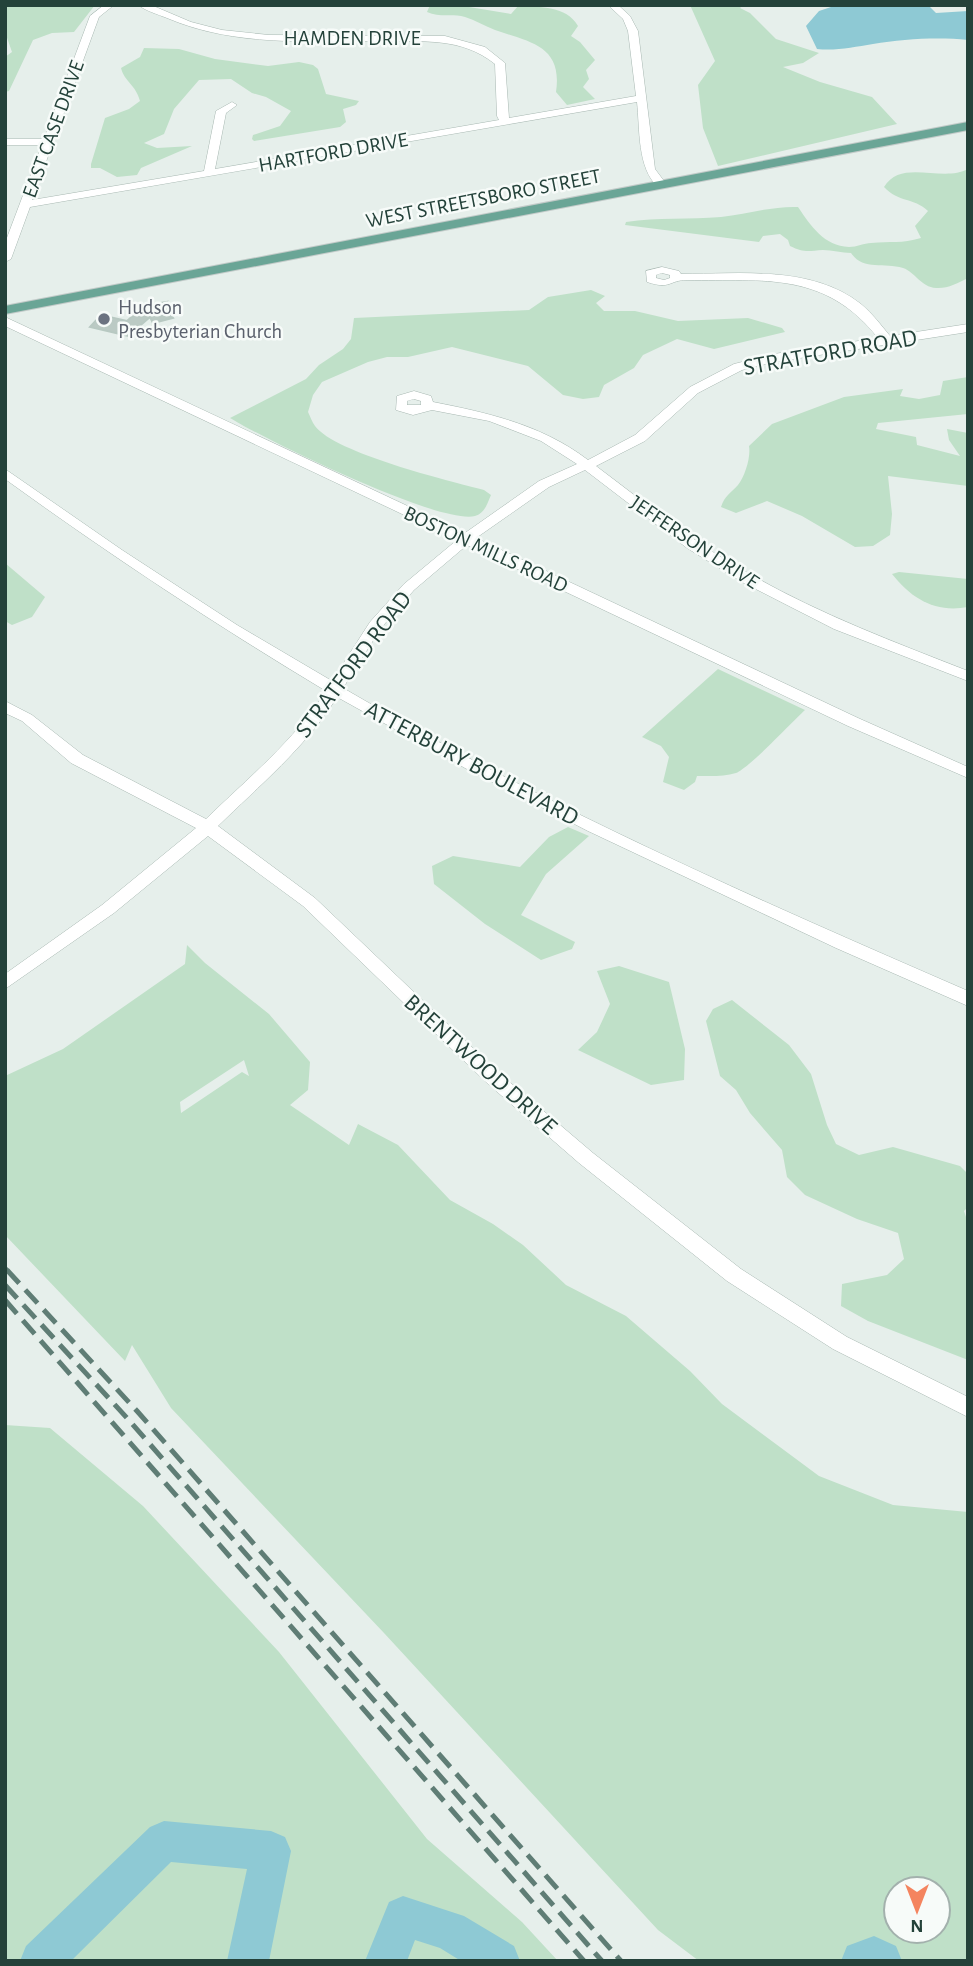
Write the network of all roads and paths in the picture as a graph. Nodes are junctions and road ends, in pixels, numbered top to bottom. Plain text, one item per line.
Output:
1 (110, 5) edge
2 (142, 5) edge
3 (611, 5) edge
4 (641, 98) junction
5 (232, 105) dead end
6 (506, 121) junction
7 (968, 126) edge
8 (5, 142) edge
9 (48, 142) junction
10 (210, 174) junction
11 (662, 185) junction
12 (25, 205) junction
13 (5, 259) edge
14 (677, 277) dead end
15 (5, 310) edge
16 (5, 321) edge
17 (968, 328) edge
18 (887, 341) junction
19 (428, 405) dead end
20 (587, 465) junction
21 (5, 473) edge
22 (466, 539) junction
23 (968, 676) edge
24 (335, 689) junction
25 (5, 706) edge
26 (968, 773) edge
27 (207, 827) junction
28 (5, 983) edge
29 (968, 999) edge
30 (968, 1408) edge

1 - 9 street, EAST CASE DRIVE
2 - 6 street, HAMDEN DRIVE
3 - 4 street
4 - 6 street, HARTFORD DRIVE
4 - 11 street
5 - 10 street
6 - 10 street, HARTFORD DRIVE
7 - 11 main road, WEST STREETSBORO STREET
8 - 9 street
9 - 12 street, EAST CASE DRIVE
10 - 12 street, HARTFORD DRIVE
11 - 15 main road, WEST STREETSBORO STREET
12 - 13 street, EAST CASE DRIVE
14 - 18 street
16 - 22 street, BOSTON MILLS ROAD
17 - 18 street, STRATFORD ROAD
18 - 20 street, STRATFORD ROAD
19 - 20 street, JEFFERSON DRIVE
20 - 22 street, STRATFORD ROAD
20 - 23 street, JEFFERSON DRIVE
21 - 24 street, ATTERBURY BOULEVARD
22 - 24 street, STRATFORD ROAD
22 - 26 street, BOSTON MILLS ROAD
24 - 27 street, STRATFORD ROAD
24 - 29 street, ATTERBURY BOULEVARD
25 - 27 street, BRENTWOOD DRIVE
27 - 28 street, STRATFORD ROAD
27 - 30 street, BRENTWOOD DRIVE

